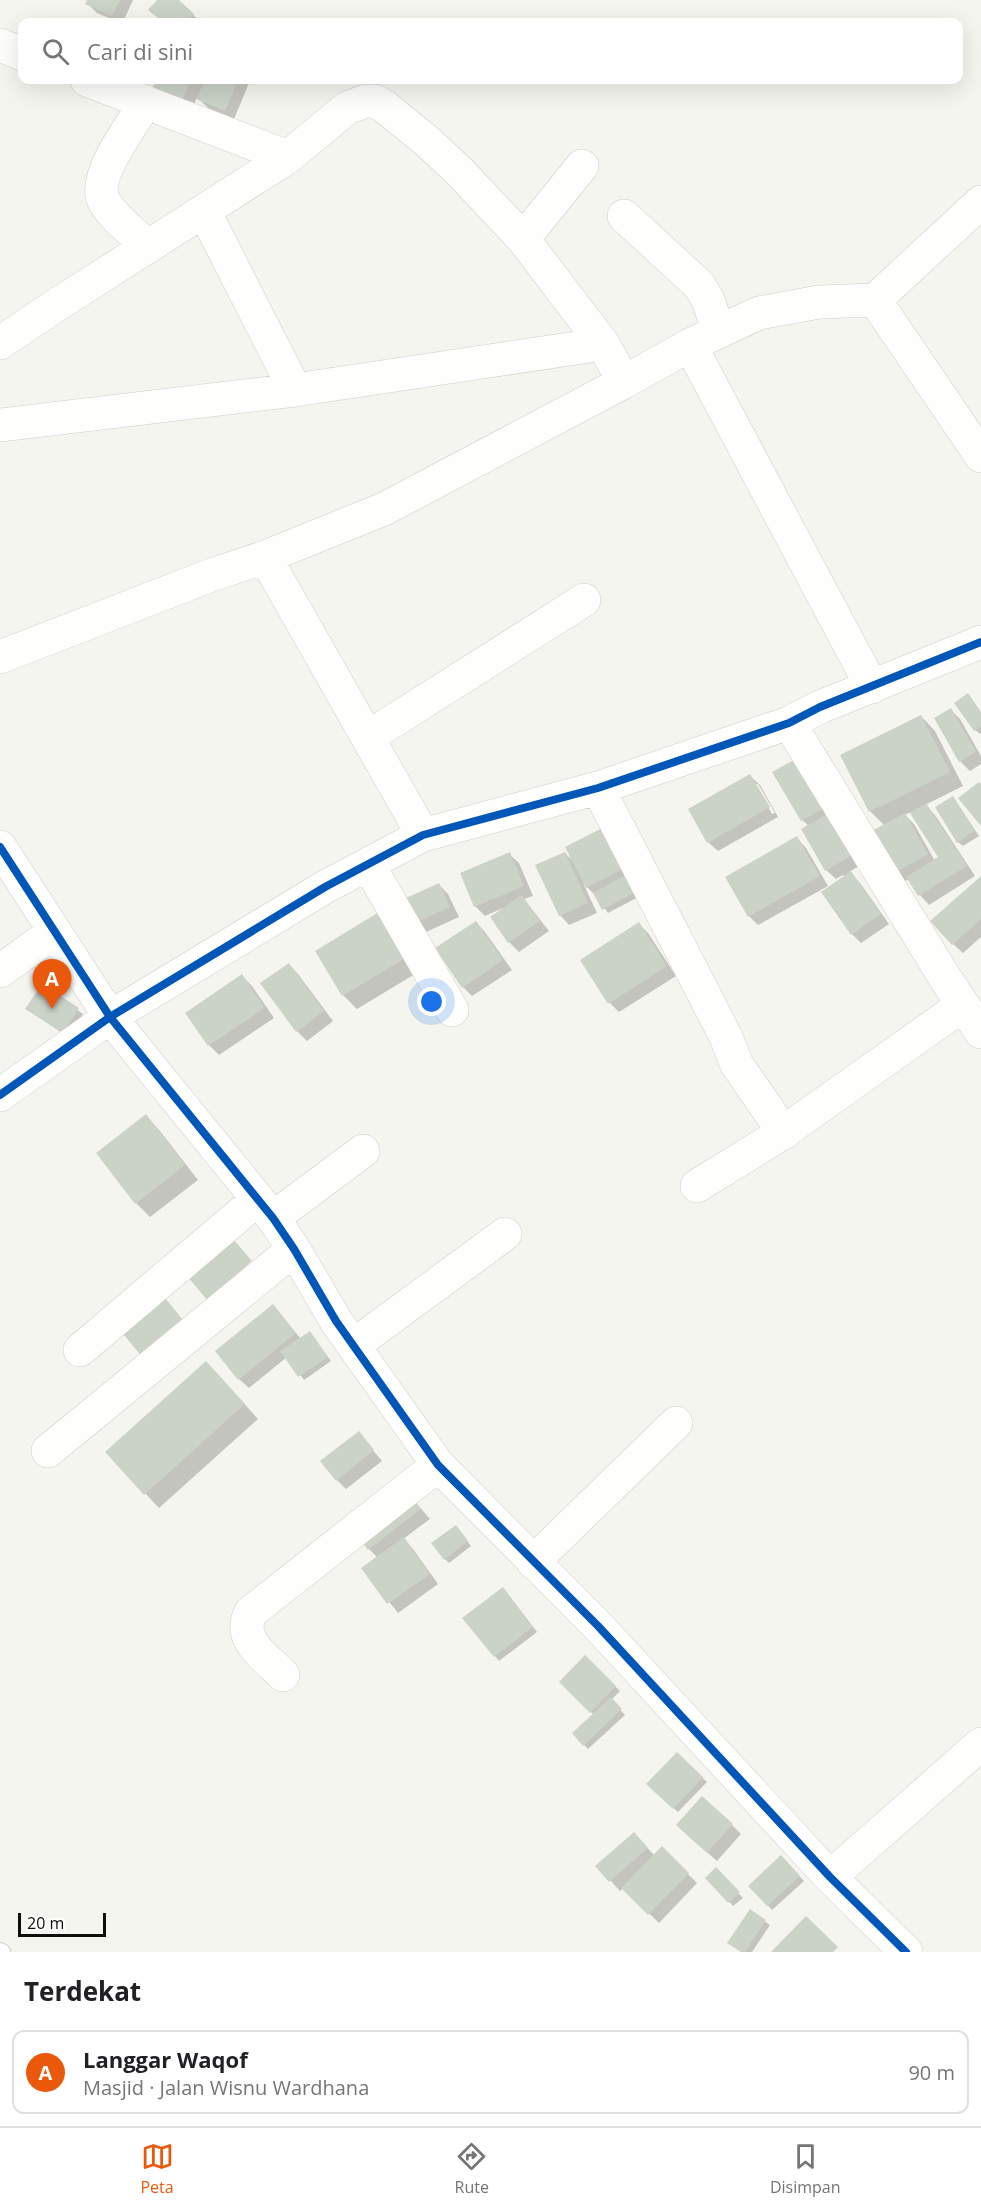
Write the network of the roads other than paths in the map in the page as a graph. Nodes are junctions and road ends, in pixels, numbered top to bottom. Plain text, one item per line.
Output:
1 (0, 45) edge
2 (18, 52) edge
3 (98, 84) edge
4 (146, 102) junction
5 (288, 157) junction
6 (582, 166) dead end
7 (981, 202) edge
8 (204, 211) junction
9 (624, 216) dead end
10 (523, 239) junction
11 (148, 247) junction
12 (875, 300) junction
13 (704, 338) junction
14 (0, 343) edge
15 (603, 344) junction
16 (624, 382) junction
17 (295, 390) junction
18 (0, 425) edge
19 (981, 456) edge
20 (265, 557) junction
21 (584, 600) dead end
22 (981, 642) edge
23 (0, 657) edge
24 (872, 687) junction
25 (789, 723) junction
26 (368, 737) junction
27 (597, 788) junction
28 (423, 835) junction
29 (0, 847) edge
30 (368, 864) junction
31 (54, 932) junction
32 (0, 970) edge
33 (963, 1005) junction
34 (452, 1010) dead end
35 (110, 1017) junction
36 (981, 1032) edge
37 (0, 1095) edge
38 (784, 1133) junction
39 (363, 1150) dead end
40 (697, 1186) dead end
41 (265, 1209) junction
42 (505, 1234) dead end
43 (294, 1249) junction
44 (354, 1345) junction
45 (80, 1350) dead end
46 (676, 1423) dead end
47 (48, 1451) dead end
48 (438, 1465) junction
49 (533, 1562) junction
50 (283, 1675) dead end
51 (981, 1744) edge
52 (830, 1877) junction
53 (906, 1952) edge

1 - 2 street
3 - 4 street
4 - 5 street
4 - 11 street
5 - 8 street
5 - 10 street
6 - 10 street
7 - 12 street
8 - 11 street
8 - 17 street
9 - 13 street
10 - 15 street
11 - 14 street
12 - 13 street
12 - 19 street
13 - 16 street
13 - 24 street
15 - 16 street
15 - 17 street
16 - 20 street
17 - 18 street
20 - 23 street
20 - 26 street
21 - 26 street
22 - 24 street
24 - 25 street
25 - 27 street
25 - 33 street
26 - 28 street
27 - 28 street
27 - 38 street
28 - 30 street
29 - 31 street
30 - 34 street
30 - 35 street
31 - 32 street
31 - 35 street
33 - 36 street
33 - 38 street
35 - 37 street
35 - 41 street
38 - 40 street
39 - 41 street
41 - 43 street
41 - 45 street
42 - 44 street
43 - 44 street
43 - 47 street
44 - 48 street
46 - 49 street
48 - 49 street
48 - 50 street
49 - 52 street
51 - 52 street
52 - 53 street

